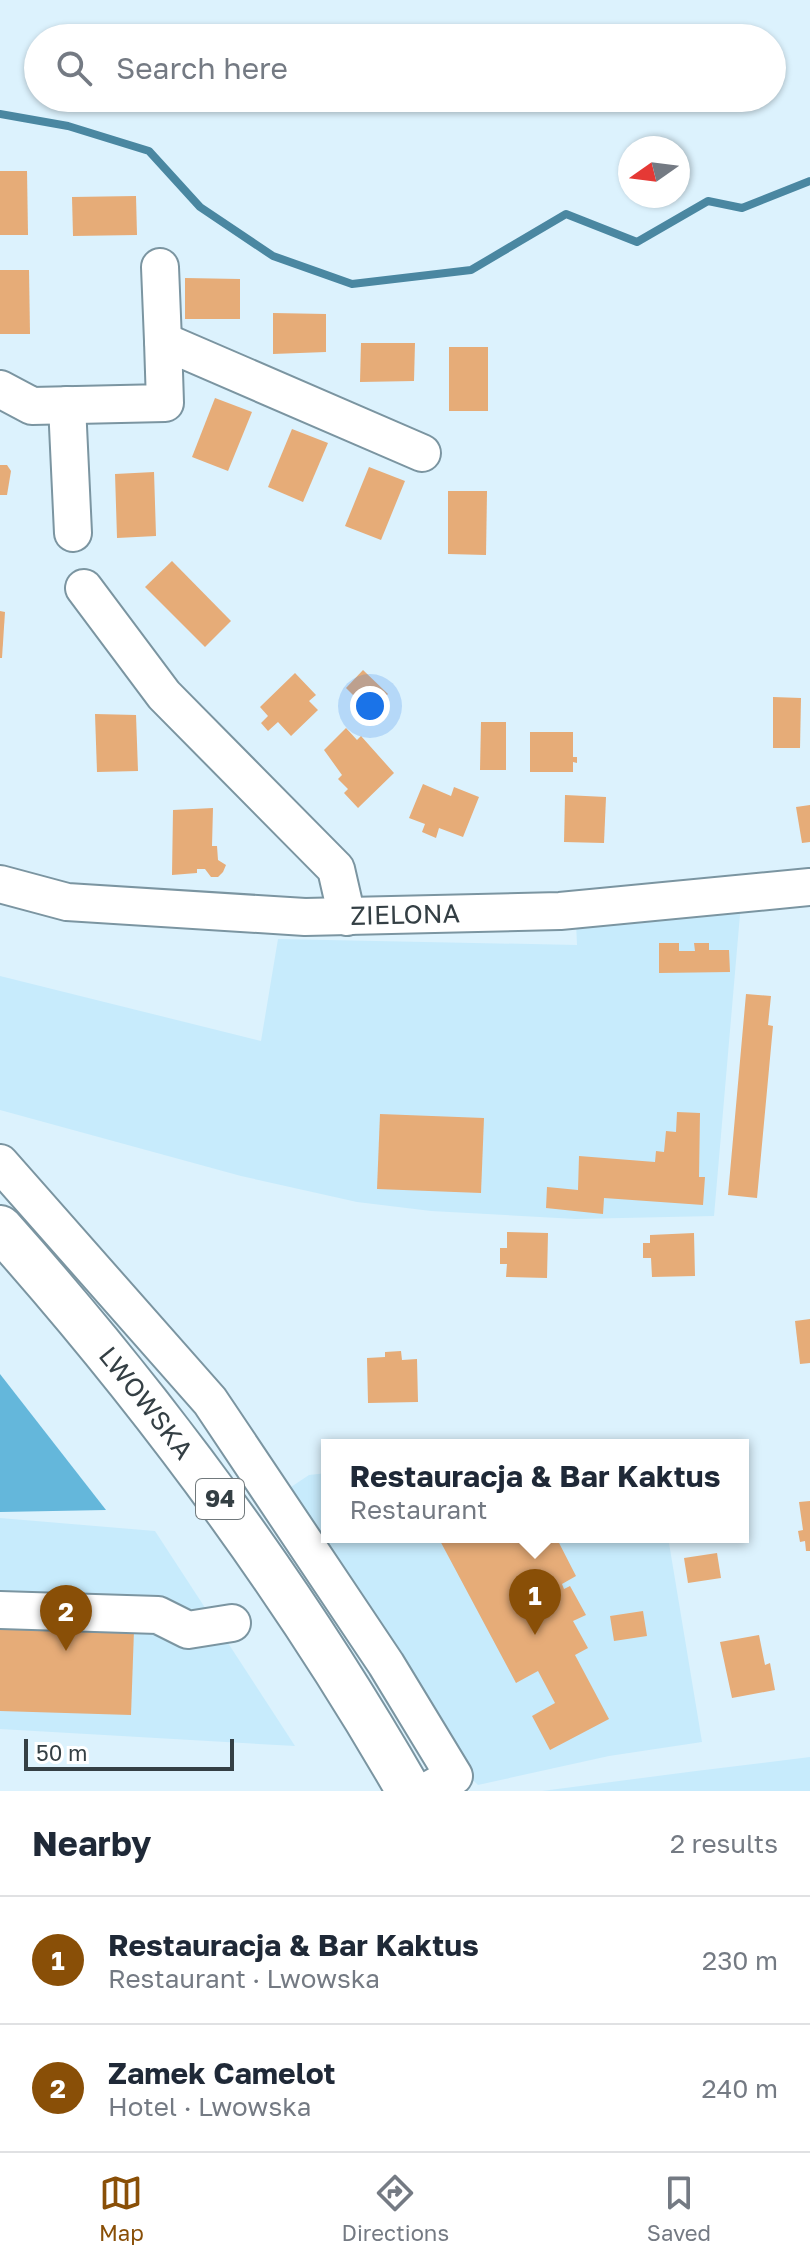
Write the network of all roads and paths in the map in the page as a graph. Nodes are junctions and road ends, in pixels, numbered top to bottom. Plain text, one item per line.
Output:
1 (160, 267) dead end
2 (163, 341) junction
3 (0, 389) edge
4 (67, 405) junction
5 (422, 453) dead end
6 (73, 533) dead end
7 (84, 588) dead end
8 (0, 884) edge
9 (810, 887) edge
10 (347, 917) junction
11 (0, 1163) edge
12 (0, 1228) edge
13 (0, 1268) edge
14 (0, 1610) edge
15 (232, 1623) dead end
16 (376, 1791) edge
17 (409, 1791) edge
18 (427, 1791) edge

1 - 2 street
2 - 4 street
2 - 5 street
3 - 4 street
4 - 6 street
7 - 10 street
8 - 10 street, ZIELONA
9 - 10 street, ZIELONA
11 - 18 street
12 - 17 main road, LWOWSKA / 94
13 - 16 main road, LWOWSKA / 94
14 - 15 street

